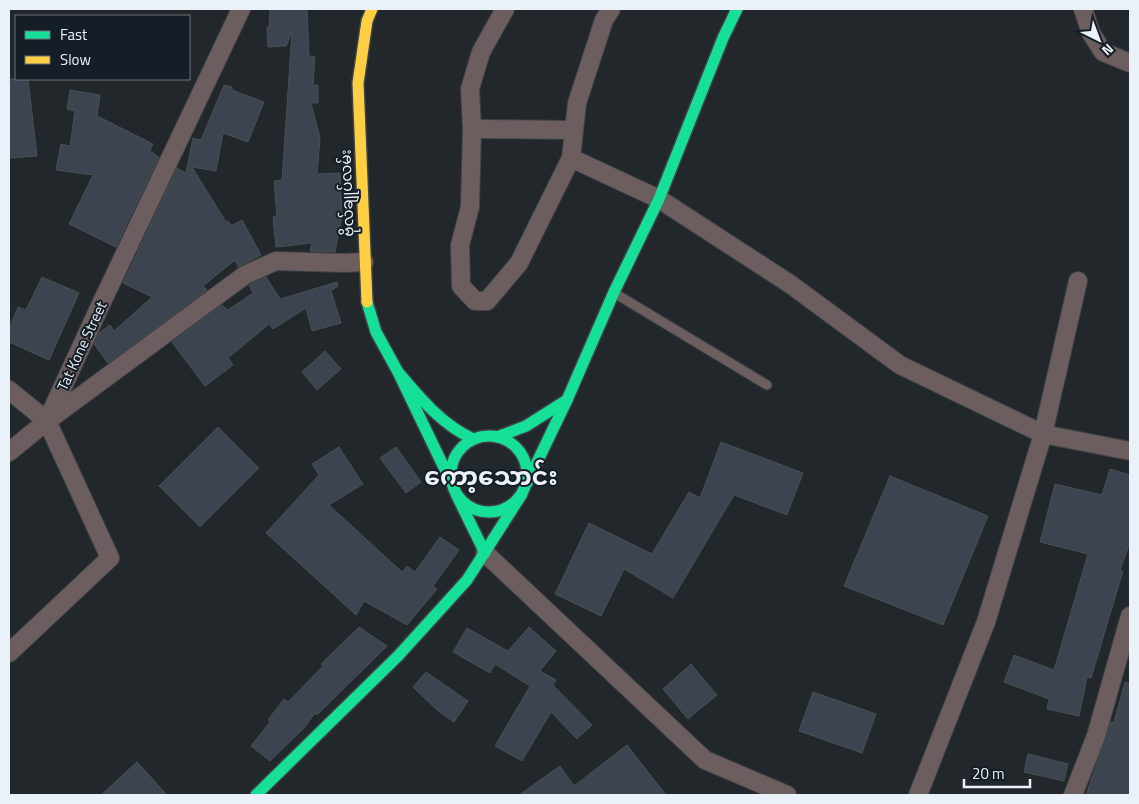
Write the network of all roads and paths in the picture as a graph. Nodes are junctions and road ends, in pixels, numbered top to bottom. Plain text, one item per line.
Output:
1 (241, 9) edge
2 (372, 9) edge
3 (505, 9) edge
4 (611, 9) edge
5 (737, 9) edge
6 (1083, 9) edge
7 (1130, 64) edge
8 (472, 129) junction
9 (574, 130) junction
10 (571, 158) junction
11 (658, 199) junction
12 (364, 262) junction
13 (1078, 281) dead end
14 (614, 292) junction
15 (398, 372) junction
16 (767, 385) dead end
17 (9, 390) edge
18 (567, 400) junction
19 (47, 421) junction
20 (1043, 434) junction
21 (497, 436) junction
22 (473, 439) junction
23 (1130, 451) edge
24 (9, 452) edge
25 (451, 482) junction
26 (527, 483) junction
27 (456, 494) junction
28 (522, 494) junction
29 (485, 553) junction
30 (1130, 616) edge
31 (9, 653) edge
32 (256, 795) edge
33 (787, 795) edge
34 (918, 795) edge
35 (1073, 795) edge

1 - 19 street, Tat Kone Street
2 - 12 main road, ဗိုလ်ချုပ်လမ်း
3 - 8 street
4 - 9 street
5 - 11 main road
6 - 7 street
8 - 9 street
8 - 10 street
9 - 10 street
10 - 11 street
11 - 14 main road
11 - 20 street
12 - 15 main road, ဗိုလ်ချုပ်လမ်း
12 - 19 street
13 - 20 street
14 - 16 lane
14 - 18 main road
15 - 22 main road
15 - 25 main road
17 - 19 street
18 - 21 main road
18 - 26 main road
19 - 24 street
19 - 31 street
20 - 23 street
20 - 34 street
21 - 22 main road
21 - 26 main road
22 - 25 main road
25 - 27 main road
26 - 28 main road
27 - 28 main road
27 - 29 main road
28 - 29 main road
29 - 32 main road
29 - 33 street
30 - 35 street

